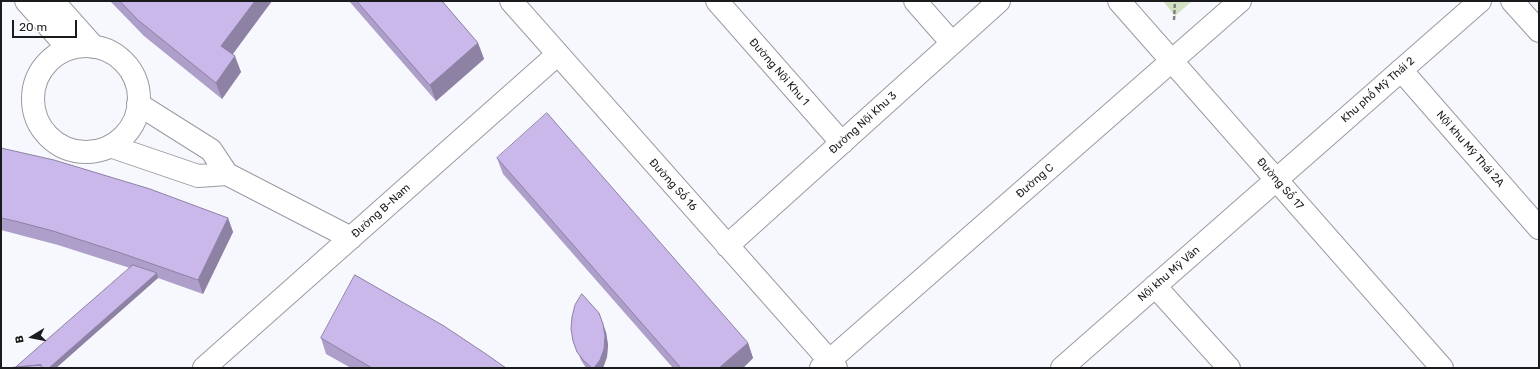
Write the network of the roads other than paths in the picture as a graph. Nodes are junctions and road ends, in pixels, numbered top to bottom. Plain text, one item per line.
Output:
1 (26, 1) edge
2 (53, 1) edge
3 (511, 1) edge
4 (717, 1) edge
5 (914, 1) edge
6 (998, 1) edge
7 (1119, 1) edge
8 (1240, 1) edge
9 (1480, 1) edge
10 (1512, 1) edge
11 (1539, 31) edge
12 (952, 43) junction
13 (94, 47) junction
14 (69, 49) junction
15 (558, 54) junction
16 (1172, 61) junction
17 (1401, 70) junction
18 (138, 104) junction
19 (842, 143) junction
20 (110, 146) junction
21 (227, 174) junction
22 (1276, 180) junction
23 (1539, 228) edge
24 (351, 238) junction
25 (727, 246) junction
26 (1155, 286) junction
27 (829, 366) edge
28 (204, 368) edge
29 (1062, 368) edge
30 (1229, 368) edge
31 (1442, 368) edge

1 - 14 street
2 - 13 street
3 - 15 street, Đường Số 16
4 - 19 street, Đường Nội Khu 1
5 - 12 street
6 - 12 street, Đường Nội Khu 3
7 - 16 street, Đường Số 17
8 - 16 street, Đường C
9 - 17 street, Khu phố Mỹ Thái 2
10 - 11 street
12 - 19 street, Đường Nội Khu 3
13 - 14 street
13 - 18 street
14 - 20 street
15 - 24 street, Đường B-Nam
15 - 25 street, Đường Số 16
16 - 22 street, Đường Số 17
16 - 27 street, Đường C
17 - 22 street, Khu phố Mỹ Thái 2
17 - 23 street, Nội khu Mỹ Thái 2A
18 - 20 street
18 - 21 street
19 - 25 street, Đường Nội Khu 3
20 - 21 street
21 - 24 street
22 - 26 street, Nội khu Mỹ Văn
22 - 31 street, Đường Số 17
24 - 28 street, Đường B-Nam
25 - 27 street, Đường Số 16
26 - 29 street, Nội khu Mỹ Văn
26 - 30 street

